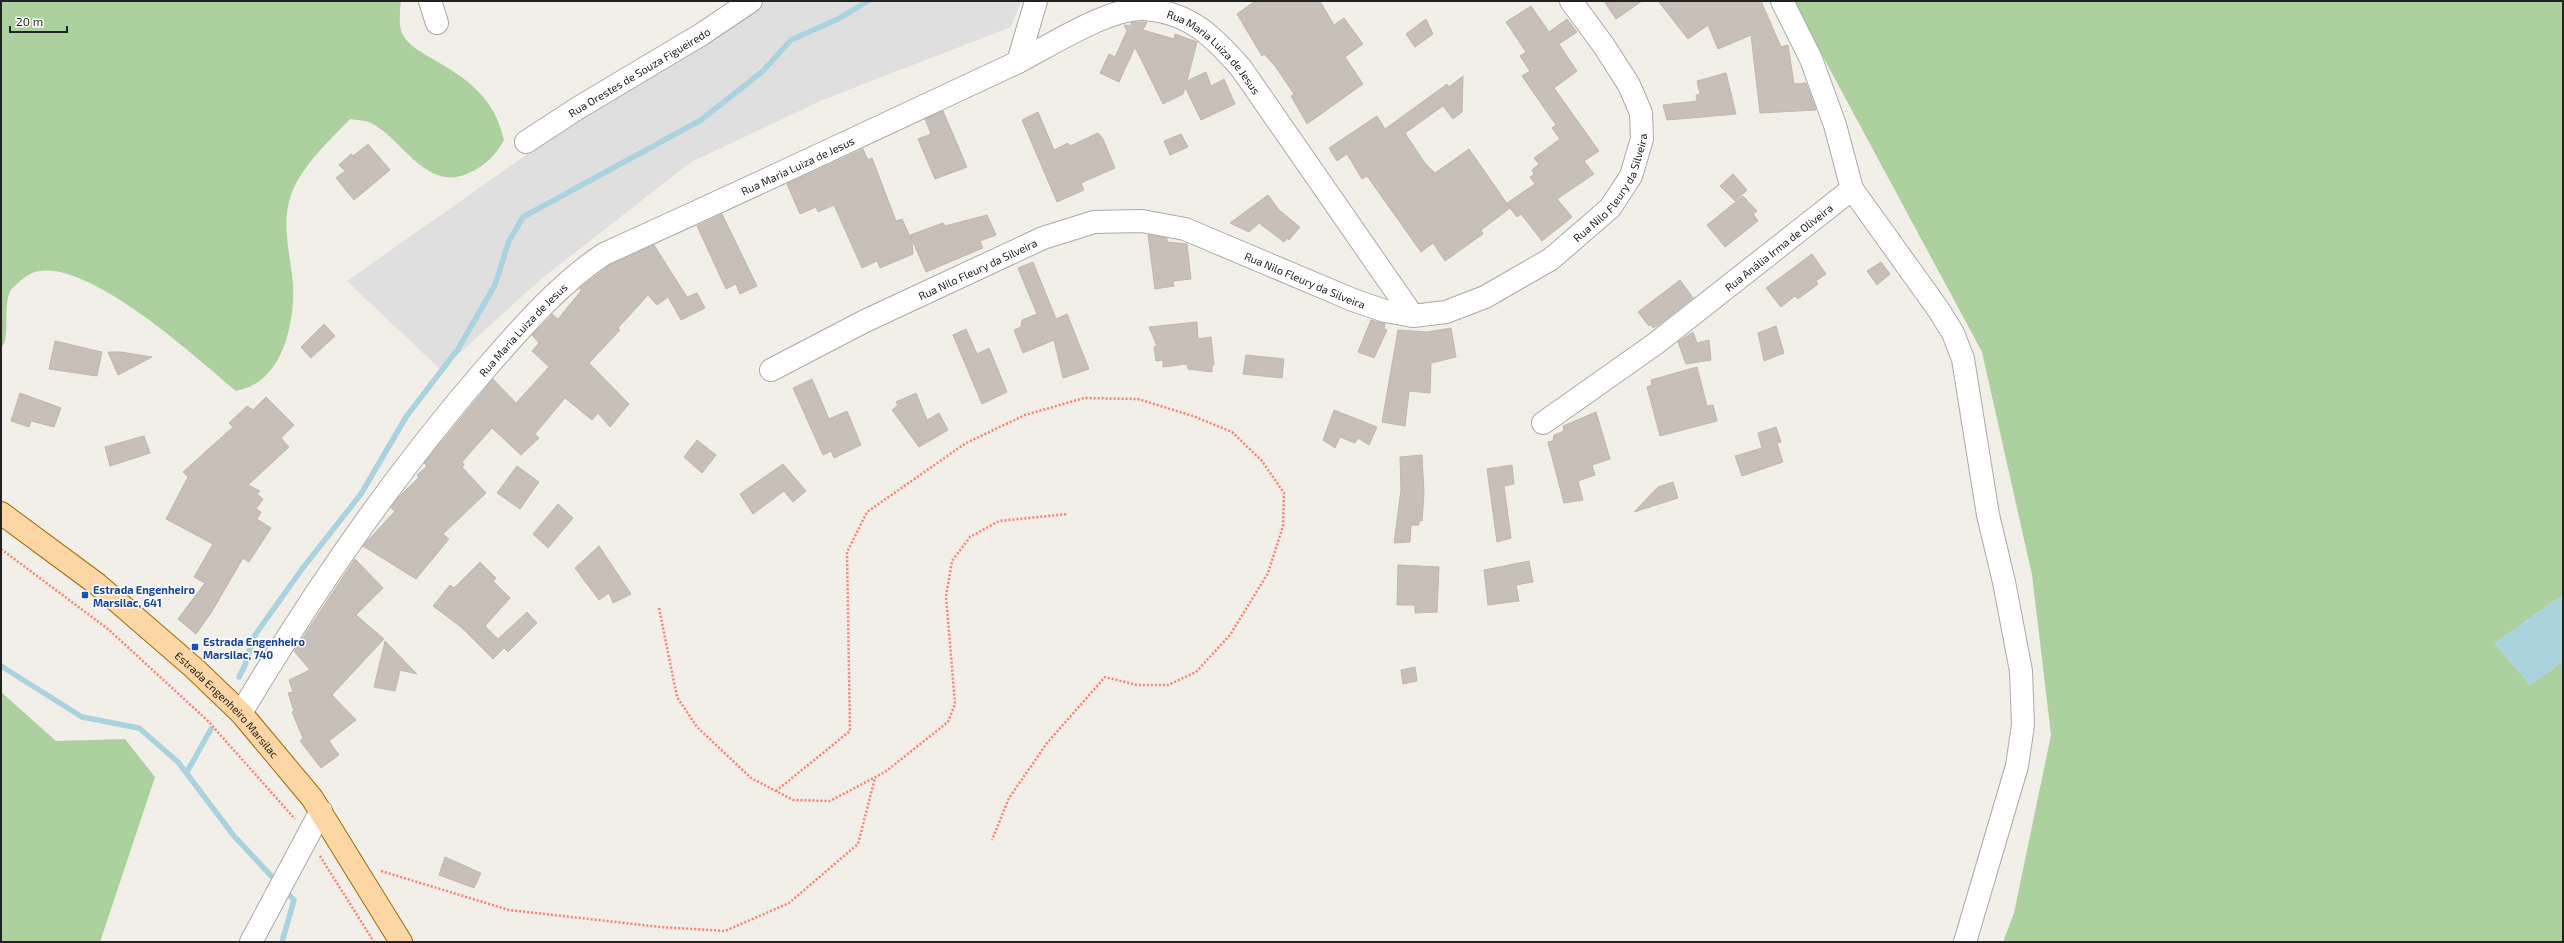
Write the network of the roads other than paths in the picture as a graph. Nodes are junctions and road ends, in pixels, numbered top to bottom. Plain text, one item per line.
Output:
1 (430, 1) edge
2 (751, 1) edge
3 (1036, 1) edge
4 (1571, 1) edge
5 (1782, 1) edge
6 (436, 23) dead end
7 (1018, 62) junction
8 (526, 142) dead end
9 (1852, 189) junction
10 (1414, 316) junction
11 (772, 370) dead end
12 (1543, 423) dead end
13 (1, 514) edge
14 (240, 713) junction
15 (321, 811) junction
16 (251, 942) edge
17 (401, 942) edge
18 (1965, 942) edge

1 - 6 street
2 - 8 street, Rua Orestes de Souza Figueiredo
3 - 7 street
4 - 10 street, Rua Nilo Fleury da Silveira
5 - 9 street
7 - 10 street, Rua Maria Luiza de Jesus
7 - 14 street, Rua Maria Luiza de Jesus
9 - 12 street, Rua Anália Irma de Oliveira
9 - 18 street
10 - 11 street, Rua Nilo Fleury da Silveira
13 - 14 main road, Estrada Engenheiro Marsilac
14 - 15 main road, Estrada Engenheiro Marsilac
15 - 16 street
15 - 17 main road, Estrada Engenheiro Marsilac

